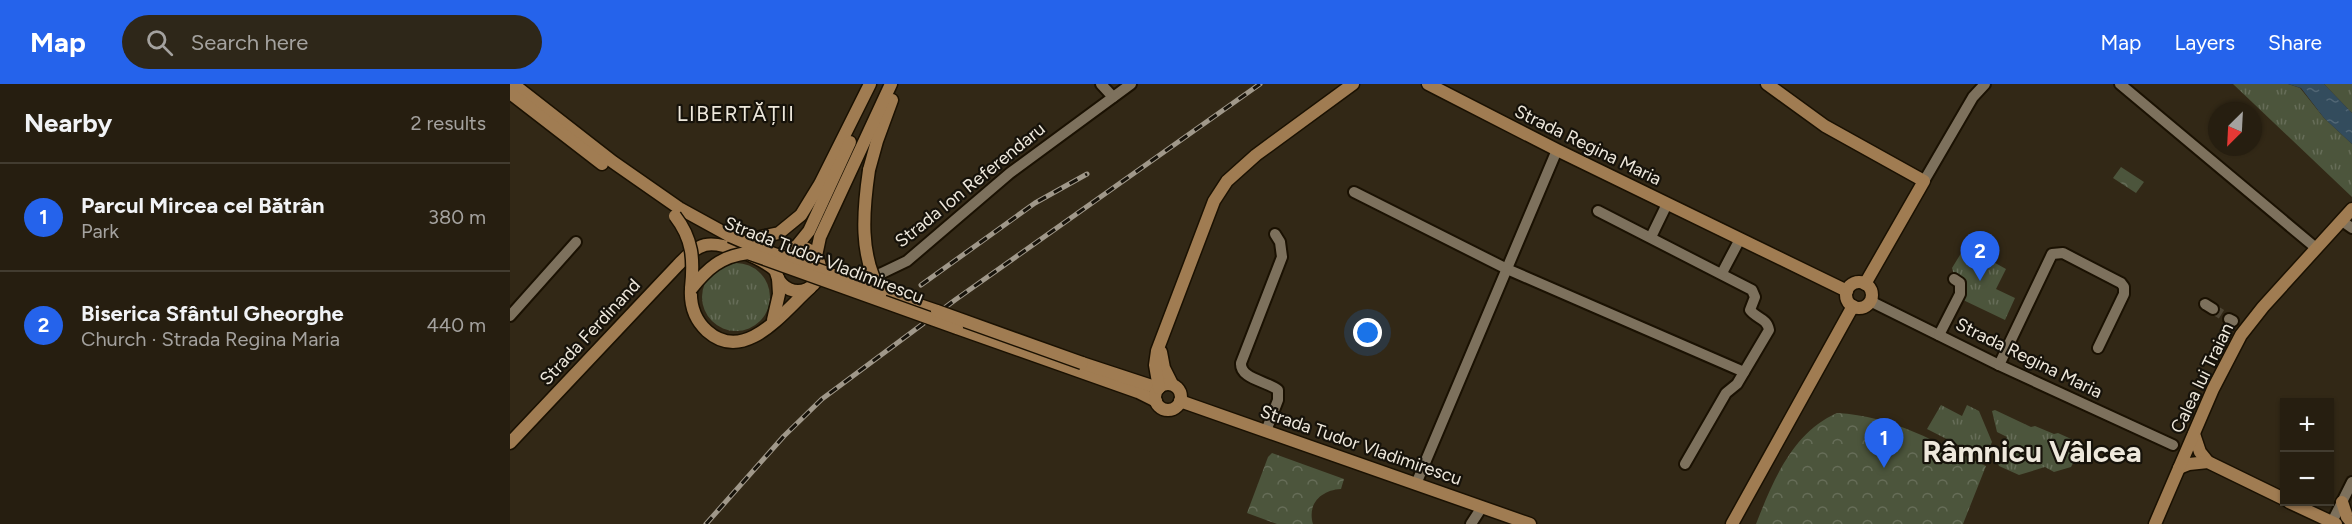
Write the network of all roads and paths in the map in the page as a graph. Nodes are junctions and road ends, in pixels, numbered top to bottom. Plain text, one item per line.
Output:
1 (513, 84) edge
2 (870, 84) edge
3 (877, 84) edge
4 (891, 84) edge
5 (899, 84) edge
6 (1101, 84) edge
7 (1131, 84) edge
8 (1353, 84) edge
9 (1428, 84) edge
10 (1767, 84) edge
11 (1985, 84) edge
12 (2120, 84) edge
13 (510, 93) edge
14 (1113, 97) junction
15 (1557, 150) junction
16 (1924, 181) junction
17 (1354, 192) dead end
18 (1667, 204) junction
19 (2352, 209) edge
20 (1598, 211) dead end
21 (675, 216) junction
22 (2347, 224) edge
23 (1275, 234) dead end
24 (730, 236) junction
25 (1651, 237) junction
26 (1740, 239) junction
27 (576, 242) dead end
28 (2316, 248) junction
29 (791, 249) junction
30 (749, 255) junction
31 (816, 256) junction
32 (1507, 269) junction
33 (820, 273) junction
34 (1722, 273) junction
35 (777, 274) junction
36 (1954, 279) dead end
37 (1865, 284) junction
38 (810, 288) junction
39 (691, 289) junction
40 (1847, 291) junction
41 (881, 292) junction
42 (1870, 301) junction
43 (1853, 306) junction
44 (510, 316) edge
45 (773, 322) junction
46 (1939, 335) junction
47 (1159, 348) junction
48 (2098, 348) dead end
49 (1999, 365) junction
50 (1081, 367) junction
51 (1744, 372) junction
52 (1133, 380) junction
53 (1172, 384) junction
54 (1157, 392) junction
55 (1180, 401) junction
56 (1266, 431) junction
57 (2194, 434) junction
58 (510, 443) edge
59 (2173, 445) dead end
60 (2208, 462) junction
61 (1685, 464) dead end
62 (2179, 468) junction
63 (2352, 482) edge
64 (1416, 484) junction
65 (2280, 497) edge
66 (2342, 502) junction
67 (2299, 506) edge
68 (1482, 507) junction
69 (1735, 522) edge
70 (2333, 523) edge
71 (2352, 523) edge
72 (1471, 524) edge
73 (1530, 524) edge
74 (2155, 524) edge

1 - 24 main road, Strada Tudor Vladimirescu
2 - 24 main road
3 - 29 main road
4 - 31 main road
5 - 41 main road, bridge
6 - 14 street
7 - 14 street, Strada Ion Referendaru
8 - 47 main road
9 - 15 main road, Strada Regina Maria
10 - 16 main road
11 - 16 street
12 - 28 street
13 - 21 main road, Strada Tudor Vladimirescu
14 - 33 street, Strada Ion Referendaru
15 - 18 main road, Strada Regina Maria
15 - 32 street
16 - 37 main road
17 - 32 street
18 - 25 street, Strada Regina Maria
18 - 26 main road, Strada Regina Maria
19 - 22 main road, Calea lui Traian
20 - 25 street
21 - 30 main road, Strada Tudor Vladimirescu, bridge
21 - 39 main road, bridge
22 - 28 main road, Calea lui Traian
23 - 56 street
24 - 41 main road, Strada Tudor Vladimirescu, bridge
25 - 34 street
26 - 34 street
26 - 40 main road, Strada Regina Maria
27 - 44 street
28 - 57 main road, Calea lui Traian
29 - 30 main road
29 - 31 main road
29 - 35 main road
30 - 35 main road
30 - 39 main road, bridge
30 - 50 main road, Strada Tudor Vladimirescu, bridge
30 - 58 main road, Strada Ferdinand
31 - 33 main road
32 - 51 street
32 - 64 street
33 - 38 main road
34 - 51 street
35 - 38 main road
35 - 45 main road
36 - 46 street
37 - 40 main road
37 - 42 main road
38 - 45 main road
39 - 45 main road
40 - 43 main road
41 - 50 main road, Strada Tudor Vladimirescu, bridge
42 - 43 main road
42 - 46 street, Strada Regina Maria
43 - 69 main road
46 - 49 street, Strada Regina Maria
47 - 52 main road
47 - 53 main road
47 - 54 main road
48 - 49 street
49 - 59 street, Strada Regina Maria
50 - 52 main road, Strada Tudor Vladimirescu
50 - 54 main road, Strada Tudor Vladimirescu
51 - 61 street
52 - 54 main road, Strada Tudor Vladimirescu
53 - 54 main road
53 - 55 main road
54 - 55 main road, Strada Tudor Vladimirescu
55 - 56 main road, Strada Tudor Vladimirescu
56 - 64 main road, Strada Tudor Vladimirescu
57 - 60 main road
57 - 62 main road, Calea lui Traian
60 - 62 main road
60 - 65 main road
62 - 74 main road, Calea lui Traian
63 - 66 street
64 - 68 main road, Strada Tudor Vladimirescu
66 - 70 street
66 - 71 main road
67 - 70 main road
68 - 72 street
68 - 73 main road, Strada Tudor Vladimirescu

